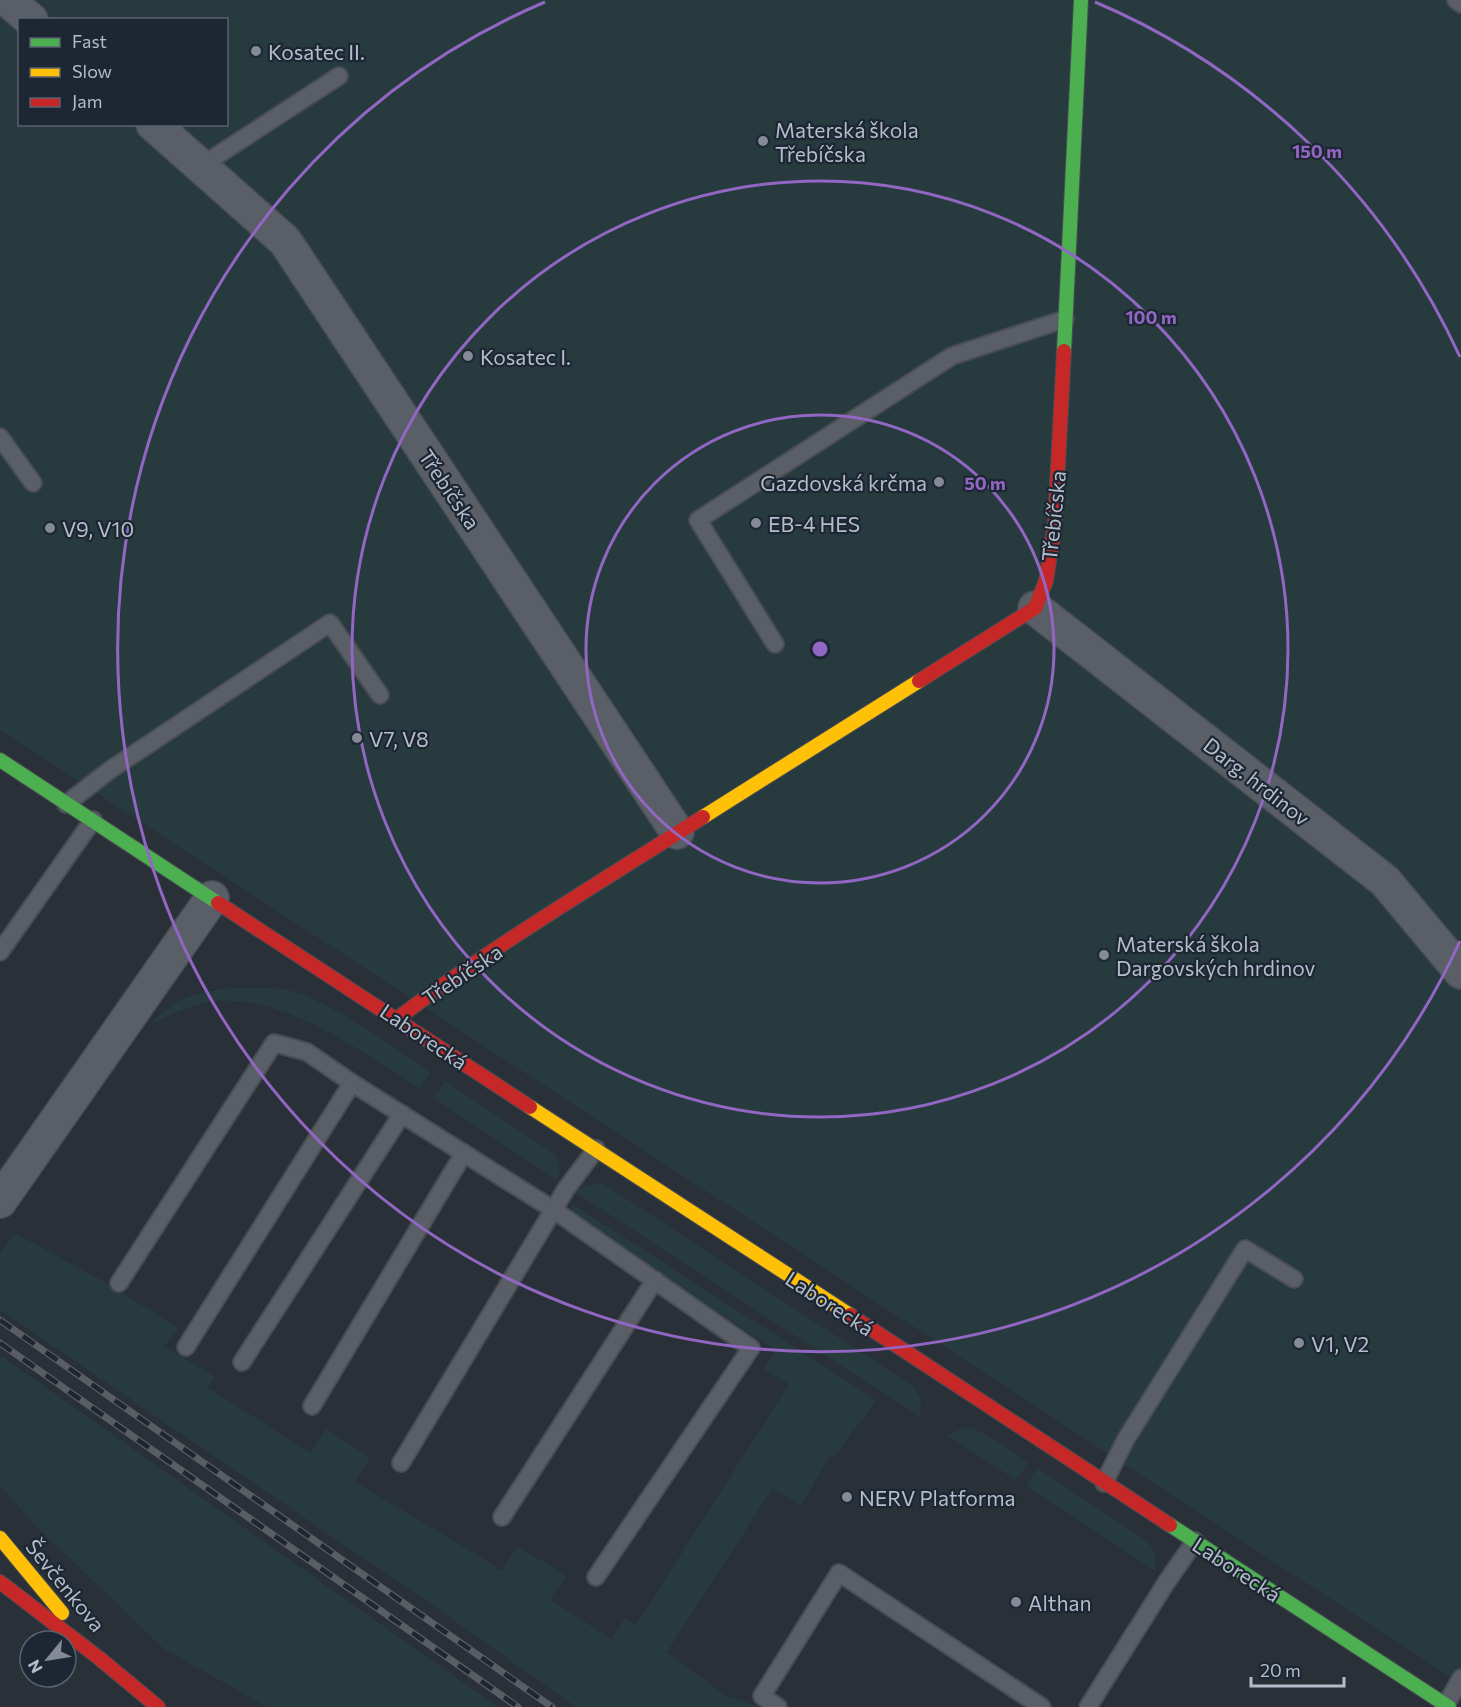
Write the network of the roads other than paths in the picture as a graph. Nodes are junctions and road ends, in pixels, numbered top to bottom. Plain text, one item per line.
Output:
1 (8, 0) edge
2 (1081, 0) edge
3 (1456, 0) edge
4 (1461, 4) edge
5 (29, 18) edge
6 (339, 76) dead end
7 (155, 126) edge
8 (201, 166) junction
9 (1065, 319) junction
10 (0, 437) edge
11 (33, 483) dead end
12 (1035, 608) junction
13 (775, 644) dead end
14 (380, 695) dead end
15 (0, 760) edge
16 (66, 804) junction
17 (93, 820) junction
18 (677, 832) junction
19 (212, 898) junction
20 (0, 952) edge
21 (1461, 972) edge
22 (398, 1018) junction
23 (352, 1083) junction
24 (402, 1114) junction
25 (596, 1149) junction
26 (464, 1153) junction
27 (0, 1201) edge
28 (554, 1210) junction
29 (1294, 1279) dead end
30 (655, 1280) junction
31 (119, 1283) dead end
32 (186, 1347) dead end
33 (242, 1362) dead end
34 (312, 1406) dead end
35 (401, 1463) dead end
36 (1104, 1483) junction
37 (502, 1517) dead end
38 (0, 1538) edge
39 (1195, 1541) junction
40 (596, 1577) dead end
41 (0, 1581) edge
42 (99, 1658) junction
43 (1461, 1678) edge
44 (1447, 1706) edge
45 (158, 1707) edge
46 (778, 1707) edge
47 (1042, 1707) edge
48 (1088, 1707) edge

1 - 5 street
2 - 9 street, Třebíčska
3 - 4 lane
6 - 8 lane
7 - 8 street
8 - 18 street, Třebíčska
9 - 12 street, Třebíčska
9 - 13 lane
10 - 11 lane
12 - 18 street, Třebíčska
12 - 21 street, Darg. hrdinov
14 - 16 lane
15 - 16 street, Laborecká
16 - 17 street, Laborecká
17 - 19 street, Laborecká
17 - 20 lane
18 - 22 street, Třebíčska
19 - 22 street, Laborecká
19 - 27 street
22 - 25 street, Laborecká
23 - 24 lane
23 - 31 lane
23 - 32 lane
24 - 26 lane
24 - 33 lane
25 - 28 lane
25 - 36 street, Laborecká
26 - 28 lane
26 - 34 lane
28 - 30 lane
28 - 35 lane
29 - 36 lane
30 - 37 lane
30 - 40 lane
36 - 39 street, Laborecká
38 - 42 street, Ševčenkova
39 - 44 street, Laborecká
39 - 48 lane
41 - 42 street, Ševčenkova
42 - 45 street, Ševčenkova
43 - 44 lane
46 - 47 lane

